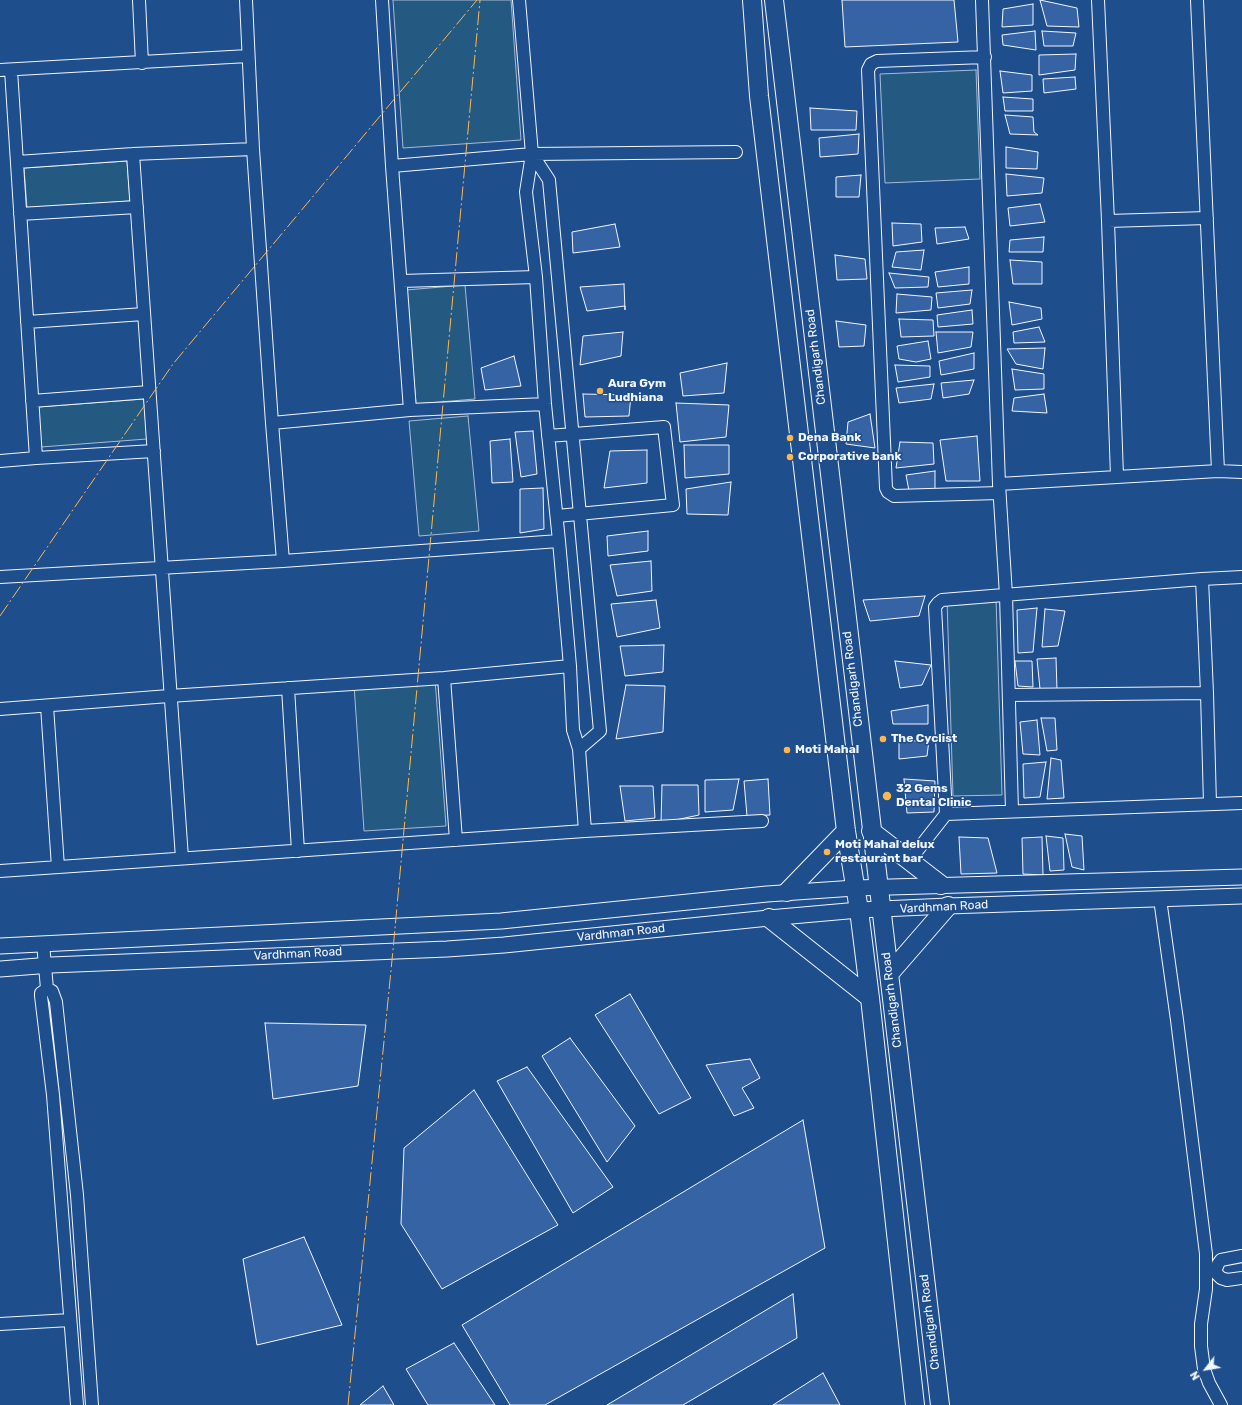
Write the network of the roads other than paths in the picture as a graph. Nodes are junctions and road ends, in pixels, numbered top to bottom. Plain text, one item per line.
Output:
1 (139, 0) edge
2 (246, 0) edge
3 (382, 0) edge
4 (519, 0) edge
5 (752, 0) edge
6 (774, 0) edge
7 (982, 0) edge
8 (1098, 0) edge
9 (1197, 0) edge
10 (248, 56) junction
11 (985, 57) junction
12 (142, 63) junction
13 (6, 70) edge
14 (253, 149) junction
15 (736, 152) dead end
16 (133, 154) junction
17 (532, 154) junction
18 (17, 162) junction
19 (392, 166) junction
20 (136, 207) junction
21 (20, 214) junction
22 (1207, 218) junction
23 (1108, 221) junction
24 (536, 277) junction
25 (401, 281) junction
26 (144, 314) junction
27 (27, 322) junction
28 (149, 392) junction
29 (32, 401) junction
30 (544, 404) junction
31 (410, 410) junction
32 (272, 423) junction
33 (573, 434) junction
34 (548, 436) junction
35 (154, 451) junction
36 (36, 458) junction
37 (0, 461) edge
38 (1218, 471) junction
39 (1242, 472) edge
40 (1118, 476) junction
41 (999, 489) junction
42 (580, 514) junction
43 (556, 516) junction
44 (559, 541) junction
45 (283, 561) junction
46 (162, 568) junction
47 (0, 577) edge
48 (1242, 577) edge
49 (1202, 579) junction
50 (1006, 595) junction
51 (570, 666) junction
52 (444, 678) junction
53 (288, 688) junction
54 (1207, 693) junction
55 (1009, 695) junction
56 (169, 696) junction
57 (47, 706) junction
58 (0, 709) edge
59 (579, 749) junction
60 (1242, 803) edge
61 (1210, 804) junction
62 (1012, 811) junction
63 (946, 814) junction
64 (762, 821) dead end
65 (585, 831) junction
66 (846, 831) junction
67 (871, 831) junction
68 (456, 840) junction
69 (298, 850) junction
70 (182, 858) junction
71 (909, 861) junction
72 (58, 867) junction
73 (0, 871) edge
74 (1242, 877) edge
75 (941, 885) junction
76 (878, 887) junction
77 (855, 888) junction
78 (787, 892) junction
79 (1242, 896) edge
80 (1160, 899) junction
81 (948, 906) junction
82 (859, 910) junction
83 (881, 910) junction
84 (769, 918) junction
85 (43, 943) junction
86 (0, 946) edge
87 (45, 966) junction
88 (0, 969) edge
89 (889, 974) junction
90 (46, 989) junction
91 (870, 998) junction
92 (1242, 1256) edge
93 (1211, 1272) junction
94 (1242, 1278) edge
95 (70, 1320) junction
96 (0, 1324) edge
97 (77, 1405) edge
98 (92, 1405) edge
99 (915, 1405) edge
100 (940, 1405) edge
101 (1221, 1405) edge

1 - 12 street
2 - 10 street
3 - 19 street
4 - 17 street
5 - 66 main road, Chandigarh Road
6 - 67 main road, Chandigarh Road
7 - 11 street
8 - 23 street
9 - 22 street
10 - 12 street
10 - 14 street
11 - 41 street
11 - 41 street
12 - 13 street
13 - 18 street
14 - 16 street
14 - 32 street
15 - 17 street
16 - 18 street
16 - 20 street
17 - 19 street
17 - 24 street
17 - 33 street
18 - 21 street
19 - 25 street
20 - 21 street
20 - 26 street
21 - 27 street
22 - 23 street
22 - 38 street
23 - 40 street
24 - 25 street
24 - 30 street
25 - 31 street
26 - 27 street
26 - 28 street
27 - 29 street
28 - 29 street
28 - 35 street
29 - 36 street
30 - 31 street
30 - 34 street
31 - 32 street
32 - 45 street
33 - 34 street
33 - 42 street
33 - 42 street
34 - 43 street
35 - 36 street
35 - 46 street
36 - 37 street
38 - 39 street
38 - 40 street
40 - 41 street
41 - 50 street
42 - 43 street
42 - 59 street
43 - 44 street
44 - 45 street
44 - 51 street
45 - 46 street
46 - 47 street
46 - 56 street
48 - 49 street
49 - 50 street
49 - 54 street
50 - 55 street
50 - 63 street
51 - 52 street
51 - 59 street
52 - 53 street
52 - 68 street
53 - 56 street
53 - 69 street
54 - 55 street
54 - 61 street
55 - 62 street
56 - 57 street
56 - 70 street
57 - 58 street
57 - 72 street
59 - 65 street
60 - 61 street
61 - 62 street
62 - 63 street
63 - 71 street
64 - 65 street
65 - 68 street
66 - 77 main road, Chandigarh Road
66 - 78 main road
67 - 71 main road
67 - 76 main road, Chandigarh Road
68 - 69 street
69 - 70 street
70 - 72 street
71 - 75 main road
72 - 73 street
74 - 75 street, Vardhman Road
75 - 76 street, Vardhman Road
76 - 77 street, Vardhman Road
76 - 83 main road, Chandigarh Road
77 - 78 street, Vardhman Road
77 - 82 main road, Chandigarh Road
78 - 85 street, Vardhman Road
79 - 80 street, Vardhman Road
80 - 81 street, Vardhman Road
80 - 93 street
81 - 83 street, Vardhman Road
81 - 89 main road
82 - 83 street, Vardhman Road
82 - 84 street, Vardhman Road
82 - 91 main road, Chandigarh Road
83 - 89 main road, Chandigarh Road
84 - 87 street, Vardhman Road
84 - 91 main road
85 - 86 street, Vardhman Road
85 - 87 street
87 - 88 street, Vardhman Road
87 - 90 street
89 - 100 main road, Chandigarh Road
90 - 95 street
90 - 98 street
91 - 99 main road, Chandigarh Road
92 - 93 street
93 - 94 street
93 - 101 street
95 - 96 street
95 - 97 street

